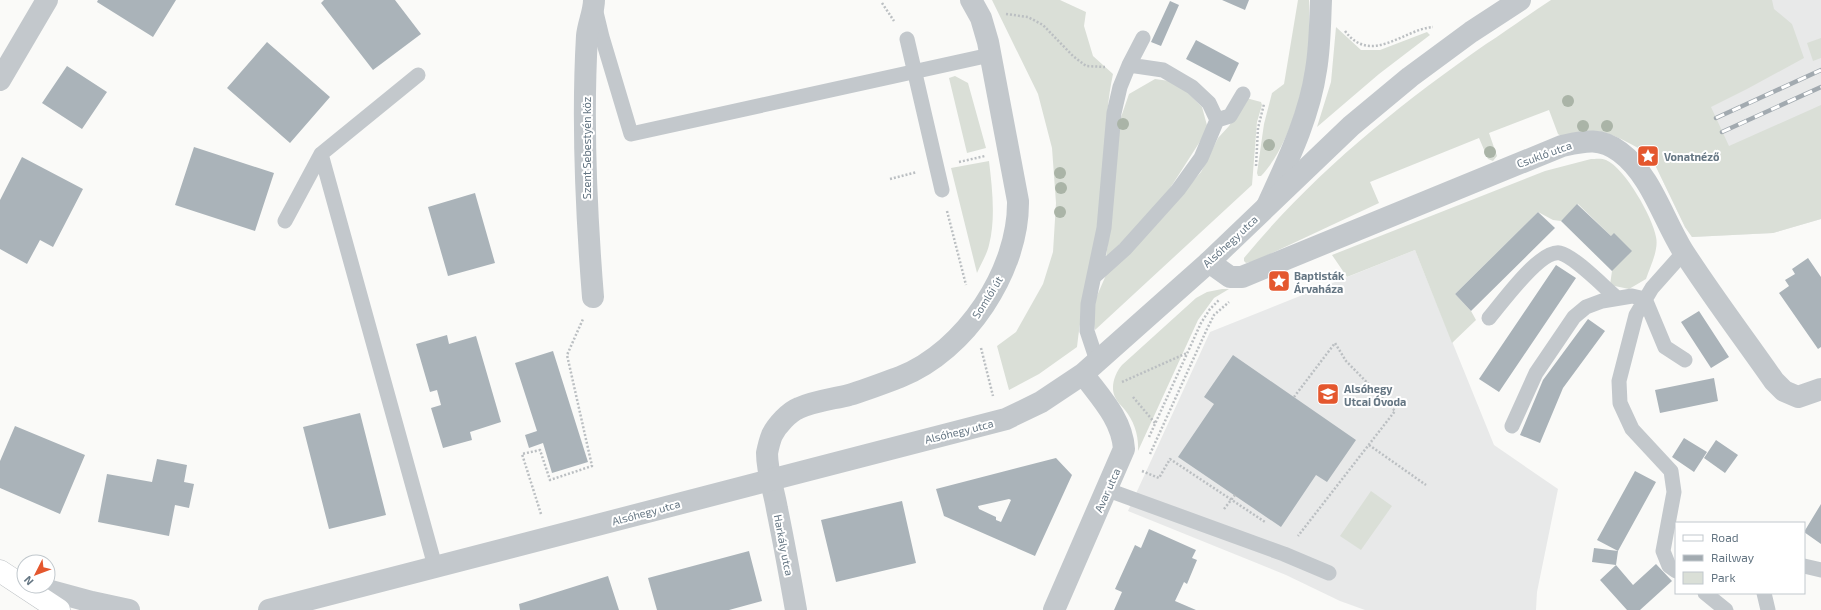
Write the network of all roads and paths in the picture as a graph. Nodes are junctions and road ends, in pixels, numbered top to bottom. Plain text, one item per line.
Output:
1 (47, 0) edge
2 (1322, 0) edge
3 (1520, 0) edge
4 (594, 2) edge
5 (976, 9) edge
6 (1439, 30) dead end
7 (1143, 38) dead end
8 (907, 39) dead end
9 (1360, 43) dead end
10 (990, 55) junction
11 (1129, 65) junction
12 (915, 72) junction
13 (418, 75) dead end
14 (0, 80) edge
15 (1243, 94) joint
16 (1217, 120) junction
17 (321, 154) junction
18 (1256, 172) dead end
19 (942, 190) dead end
20 (1267, 207) junction
21 (948, 215) dead end
22 (286, 221) dead end
23 (956, 244) dead end
24 (1684, 252) junction
25 (1208, 262) junction
26 (1095, 276) junction
27 (1242, 277) junction
28 (593, 297) joint
29 (1235, 298) dead end
30 (1617, 298) junction
31 (1645, 299) junction
32 (1489, 318) dead end
33 (982, 349) dead end
34 (1187, 352) junction
35 (1685, 360) dead end
36 (1090, 367) junction
37 (1121, 382) junction
38 (1118, 384) dead end
39 (1126, 388) dead end
40 (1821, 389) edge
41 (1131, 394) dead end
42 (1294, 397) dead end
43 (994, 398) dead end
44 (1155, 423) junction
45 (1512, 426) dead end
46 (1145, 444) dead end
47 (1368, 445) junction
48 (1148, 458) dead end
49 (1145, 464) dead end
50 (1142, 471) junction
51 (1139, 478) dead end
52 (770, 480) junction
53 (1426, 485) dead end
54 (1108, 490) junction
55 (1269, 525) dead end
56 (548, 537) junction
57 (1284, 554) junction
58 (435, 566) junction
59 (1805, 566) edge
60 (1675, 570) edge
61 (1821, 570) edge
62 (1329, 573) dead end
63 (56, 591) edge
64 (37, 594) edge
65 (1706, 594) edge
66 (1764, 594) edge
67 (59, 610) edge
68 (129, 610) edge
69 (269, 610) edge
70 (796, 610) edge
71 (1054, 610) edge
72 (1726, 610) edge
73 (1768, 610) edge

1 - 14 street
2 - 20 street
3 - 20 street, Alsóhegy utca
4 - 12 lane
4 - 28 street, Szent Sebestyén köz
5 - 10 street, Somlói út
5 - 11 path
6 - 9 path
7 - 11 lane
8 - 12 lane
10 - 12 lane
10 - 52 street, Somlói út
11 - 16 lane
11 - 26 lane
12 - 19 lane
13 - 17 lane
15 - 16 lane
15 - 18 path
16 - 26 lane
17 - 22 lane
17 - 58 lane
20 - 25 street, Alsóhegy utca
21 - 23 path
24 - 27 street, Csukló utca
24 - 31 lane
24 - 40 street, Csukló utca
25 - 27 street
25 - 36 street, Alsóhegy utca
26 - 36 lane
27 - 34 path
28 - 56 path
29 - 48 path
30 - 31 lane
30 - 32 lane
30 - 45 lane
31 - 35 lane
31 - 60 lane
33 - 43 path
34 - 37 path
34 - 44 path
36 - 52 street, Alsóhegy utca
36 - 54 street, Avar utca
37 - 38 path
37 - 39 path
41 - 44 path
42 - 47 path
44 - 46 path
47 - 53 path
47 - 57 path
49 - 50 path
50 - 51 path
50 - 55 path
52 - 56 street, Alsóhegy utca
52 - 70 street, Harkály utca
54 - 57 lane
54 - 71 street, Avar utca
56 - 58 street, Alsóhegy utca
57 - 62 lane
58 - 69 street, Alsóhegy utca
59 - 61 lane
63 - 68 street
64 - 67 main road
65 - 72 lane
66 - 73 lane

